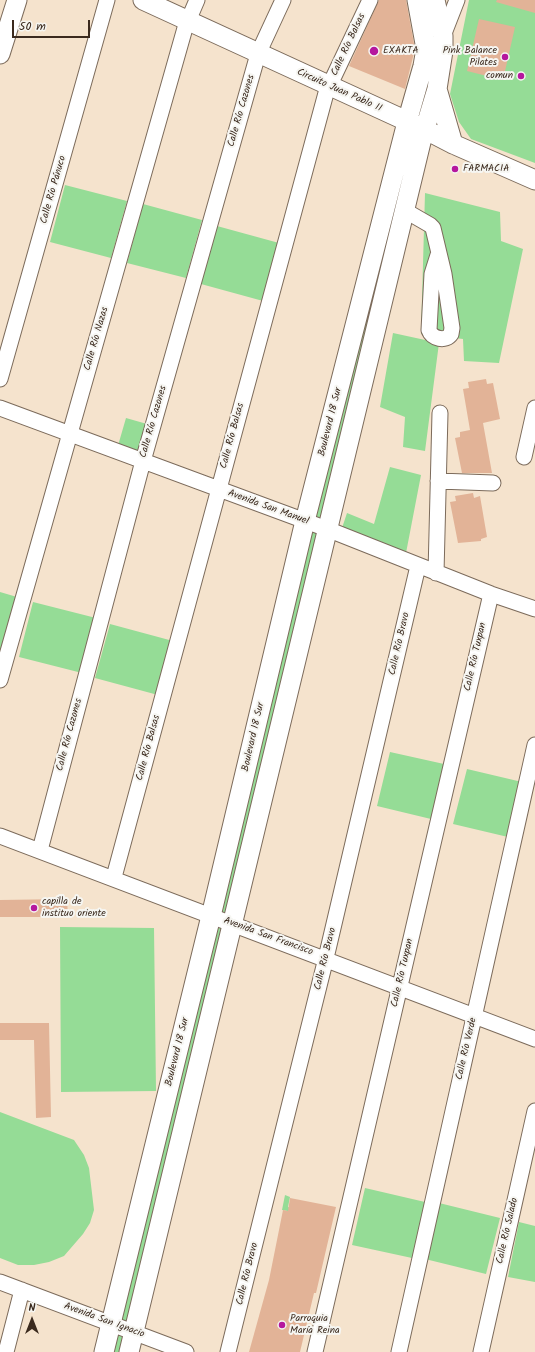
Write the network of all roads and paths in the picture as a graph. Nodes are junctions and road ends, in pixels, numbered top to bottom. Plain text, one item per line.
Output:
1 (9, 0) edge
2 (16, 0) edge
3 (107, 0) edge
4 (143, 0) edge
5 (197, 0) edge
6 (283, 0) edge
7 (370, 0) edge
8 (417, 0) edge
9 (457, 0) edge
10 (437, 3) edge
11 (187, 22) junction
12 (6, 36) junction
13 (443, 36) junction
14 (0, 54) edge
15 (258, 54) junction
16 (329, 87) junction
17 (437, 89) junction
18 (415, 92) junction
19 (367, 104) junction
20 (407, 122) junction
21 (424, 129) junction
22 (453, 144) junction
23 (535, 180) edge
24 (404, 210) junction
25 (438, 255) dead end
26 (348, 353) junction
27 (368, 358) junction
28 (0, 379) edge
29 (0, 408) edge
30 (535, 408) edge
31 (440, 413) dead end
32 (333, 418) junction
33 (354, 423) junction
34 (71, 434) junction
35 (524, 457) dead end
36 (143, 461) junction
37 (320, 466) junction
38 (342, 471) junction
39 (438, 481) junction
40 (493, 483) dead end
41 (219, 490) junction
42 (305, 521) junction
43 (327, 529) junction
44 (418, 566) junction
45 (436, 573) junction
46 (491, 594) junction
47 (535, 609) edge
48 (0, 680) edge
49 (535, 745) edge
50 (531, 783) edge
51 (0, 836) edge
52 (40, 850) junction
53 (114, 878) junction
54 (211, 916) junction
55 (232, 924) junction
56 (326, 958) junction
57 (400, 987) junction
58 (475, 1016) junction
59 (535, 1039) edge
60 (535, 1111) edge
61 (0, 1282) edge
62 (22, 1290) junction
63 (110, 1324) junction
64 (134, 1332) junction
65 (6, 1352) edge
66 (104, 1352) edge
67 (129, 1352) edge
68 (186, 1352) edge
69 (228, 1352) edge
70 (315, 1352) edge
71 (399, 1352) edge
72 (481, 1352) edge

1 - 12 main road
2 - 12 main road
3 - 28 street, Calle Río Pánuco
4 - 11 main road, Circuito Juan Pablo II
5 - 11 street, Calle Río Nazas
6 - 15 street, Calle Río Cazones
7 - 16 street, Calle Río Balsas
8 - 18 main road, Boulevard 18 Sur
9 - 13 street
10 - 13 main road
11 - 15 main road, Circuito Juan Pablo II
11 - 34 street, Calle Río Nazas
12 - 14 main road
13 - 17 main road
15 - 16 main road, Circuito Juan Pablo II
15 - 36 street, Calle Río Cazones
16 - 19 main road, Circuito Juan Pablo II
16 - 41 street, Calle Río Balsas
17 - 21 main road
17 - 22 main road
18 - 19 main road
18 - 20 main road, Boulevard 18 Sur
19 - 20 main road, Circuito Juan Pablo II
20 - 21 main road, Circuito Juan Pablo II
20 - 26 main road, Boulevard 18 Sur
21 - 22 main road, Circuito Juan Pablo II
21 - 24 main road
22 - 23 main road, Circuito Juan Pablo II
24 - 25 street
24 - 27 main road
26 - 27 main road
26 - 32 main road, Boulevard 18 Sur
27 - 33 main road
29 - 34 street, Avenida San Manuel
30 - 35 street
31 - 39 street
32 - 33 main road
32 - 37 main road, Boulevard 18 Sur
33 - 38 main road
34 - 36 street, Avenida San Manuel
34 - 48 street, Calle Río Nazas
36 - 41 street, Avenida San Manuel
36 - 52 street, Calle Río Cazones
37 - 38 main road
37 - 42 main road, Boulevard 18 Sur
38 - 43 main road
39 - 40 street
39 - 45 street
41 - 42 street, Avenida San Manuel
41 - 53 street, Calle Río Balsas
42 - 43 street, Avenida San Manuel
42 - 54 main road, Boulevard 18 Sur
43 - 44 street, Avenida San Manuel
43 - 55 main road
44 - 45 street, Avenida San Manuel
44 - 56 street, Calle Río Bravo
45 - 46 street, Avenida San Manuel
46 - 47 street, Avenida San Manuel
46 - 57 street, Calle Río Tuxpan
49 - 50 street, Calle Río Verde
50 - 58 street, Calle Río Verde
51 - 52 street, Avenida San Francisco
52 - 53 street, Avenida San Francisco
53 - 54 street, Avenida San Francisco
54 - 55 street, Avenida San Francisco
54 - 63 main road, Boulevard 18 Sur
55 - 56 street, Avenida San Francisco
55 - 64 main road
56 - 57 street, Avenida San Francisco
56 - 69 street, Calle Río Bravo
57 - 58 street, Avenida San Francisco
57 - 70 street, Calle Río Tuxpan
58 - 59 street, Avenida San Francisco
58 - 71 street, Calle Río Verde
60 - 72 street, Calle Río Salado
61 - 62 street, Avenida San Ignacio
62 - 63 street, Avenida San Ignacio
62 - 65 street
63 - 64 street, Avenida San Ignacio
63 - 66 main road, Boulevard 18 Sur
64 - 67 main road
64 - 68 street, Avenida San Ignacio

